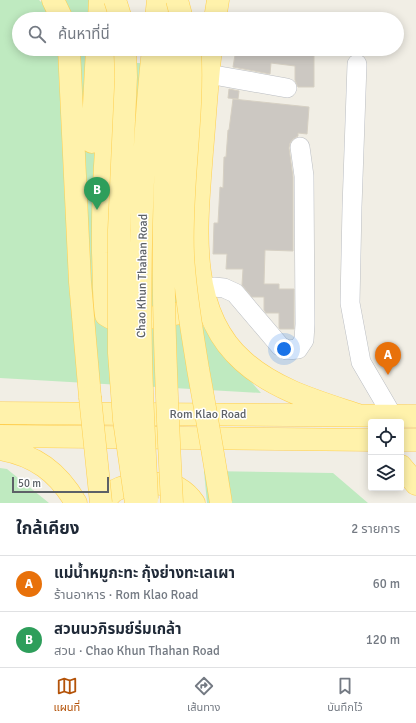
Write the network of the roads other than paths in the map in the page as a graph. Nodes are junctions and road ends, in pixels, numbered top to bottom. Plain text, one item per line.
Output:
1 (53, 0) edge
2 (100, 0) edge
3 (116, 0) edge
4 (124, 0) edge
5 (158, 0) edge
6 (176, 0) edge
7 (181, 0) edge
8 (218, 0) edge
9 (59, 12) edge
10 (99, 12) edge
11 (119, 12) edge
12 (122, 12) edge
13 (157, 12) edge
14 (180, 12) edge
15 (180, 12) edge
16 (216, 12) edge
17 (69, 56) edge
18 (96, 56) edge
19 (116, 56) edge
20 (126, 56) edge
21 (152, 56) edge
22 (174, 56) edge
23 (190, 56) edge
24 (210, 56) edge
25 (357, 64) dead end
26 (208, 74) junction
27 (287, 88) dead end
28 (300, 147) dead end
29 (202, 284) junction
30 (166, 391) junction
31 (90, 397) junction
32 (0, 402) edge
33 (0, 413) edge
34 (53, 413) junction
35 (358, 415) junction
36 (392, 415) junction
37 (416, 416) edge
38 (0, 436) edge
39 (328, 440) junction
40 (368, 440) edge
41 (404, 440) edge
42 (416, 440) edge
43 (368, 447) edge
44 (0, 449) edge
45 (404, 459) edge
46 (416, 465) edge
47 (404, 470) edge
48 (416, 484) edge
49 (76, 503) edge
50 (103, 503) edge
51 (136, 503) edge
52 (148, 503) edge
53 (172, 503) edge
54 (187, 503) edge
55 (194, 503) edge
56 (221, 503) edge

1 - 9 main road
2 - 10 main road
3 - 11 main road, bridge
4 - 12 main road
5 - 13 main road
6 - 14 main road, bridge
7 - 15 main road, bridge
8 - 16 main road
17 - 31 main road
18 - 31 main road
19 - 29 main road
20 - 51 main road, bridge
21 - 52 main road, Chao Khun Thahan Road, bridge
22 - 30 main road, Chao Khun Thahan Road, bridge
23 - 56 main road, bridge
24 - 26 main road
25 - 36 street
26 - 27 street
26 - 29 main road
28 - 29 street
29 - 35 main road
30 - 53 main road, bridge
30 - 54 main road, bridge
31 - 50 main road, bridge
32 - 34 main road
33 - 34 main road, Rom Klao Road
34 - 35 main road, Rom Klao Road
35 - 36 main road, Rom Klao Road
36 - 37 main road, Rom Klao Road
38 - 39 main road, Rom Klao Road
39 - 40 main road, Rom Klao Road
39 - 43 main road
41 - 42 main road
44 - 49 main road
45 - 46 main road
47 - 48 main road
50 - 55 main road

